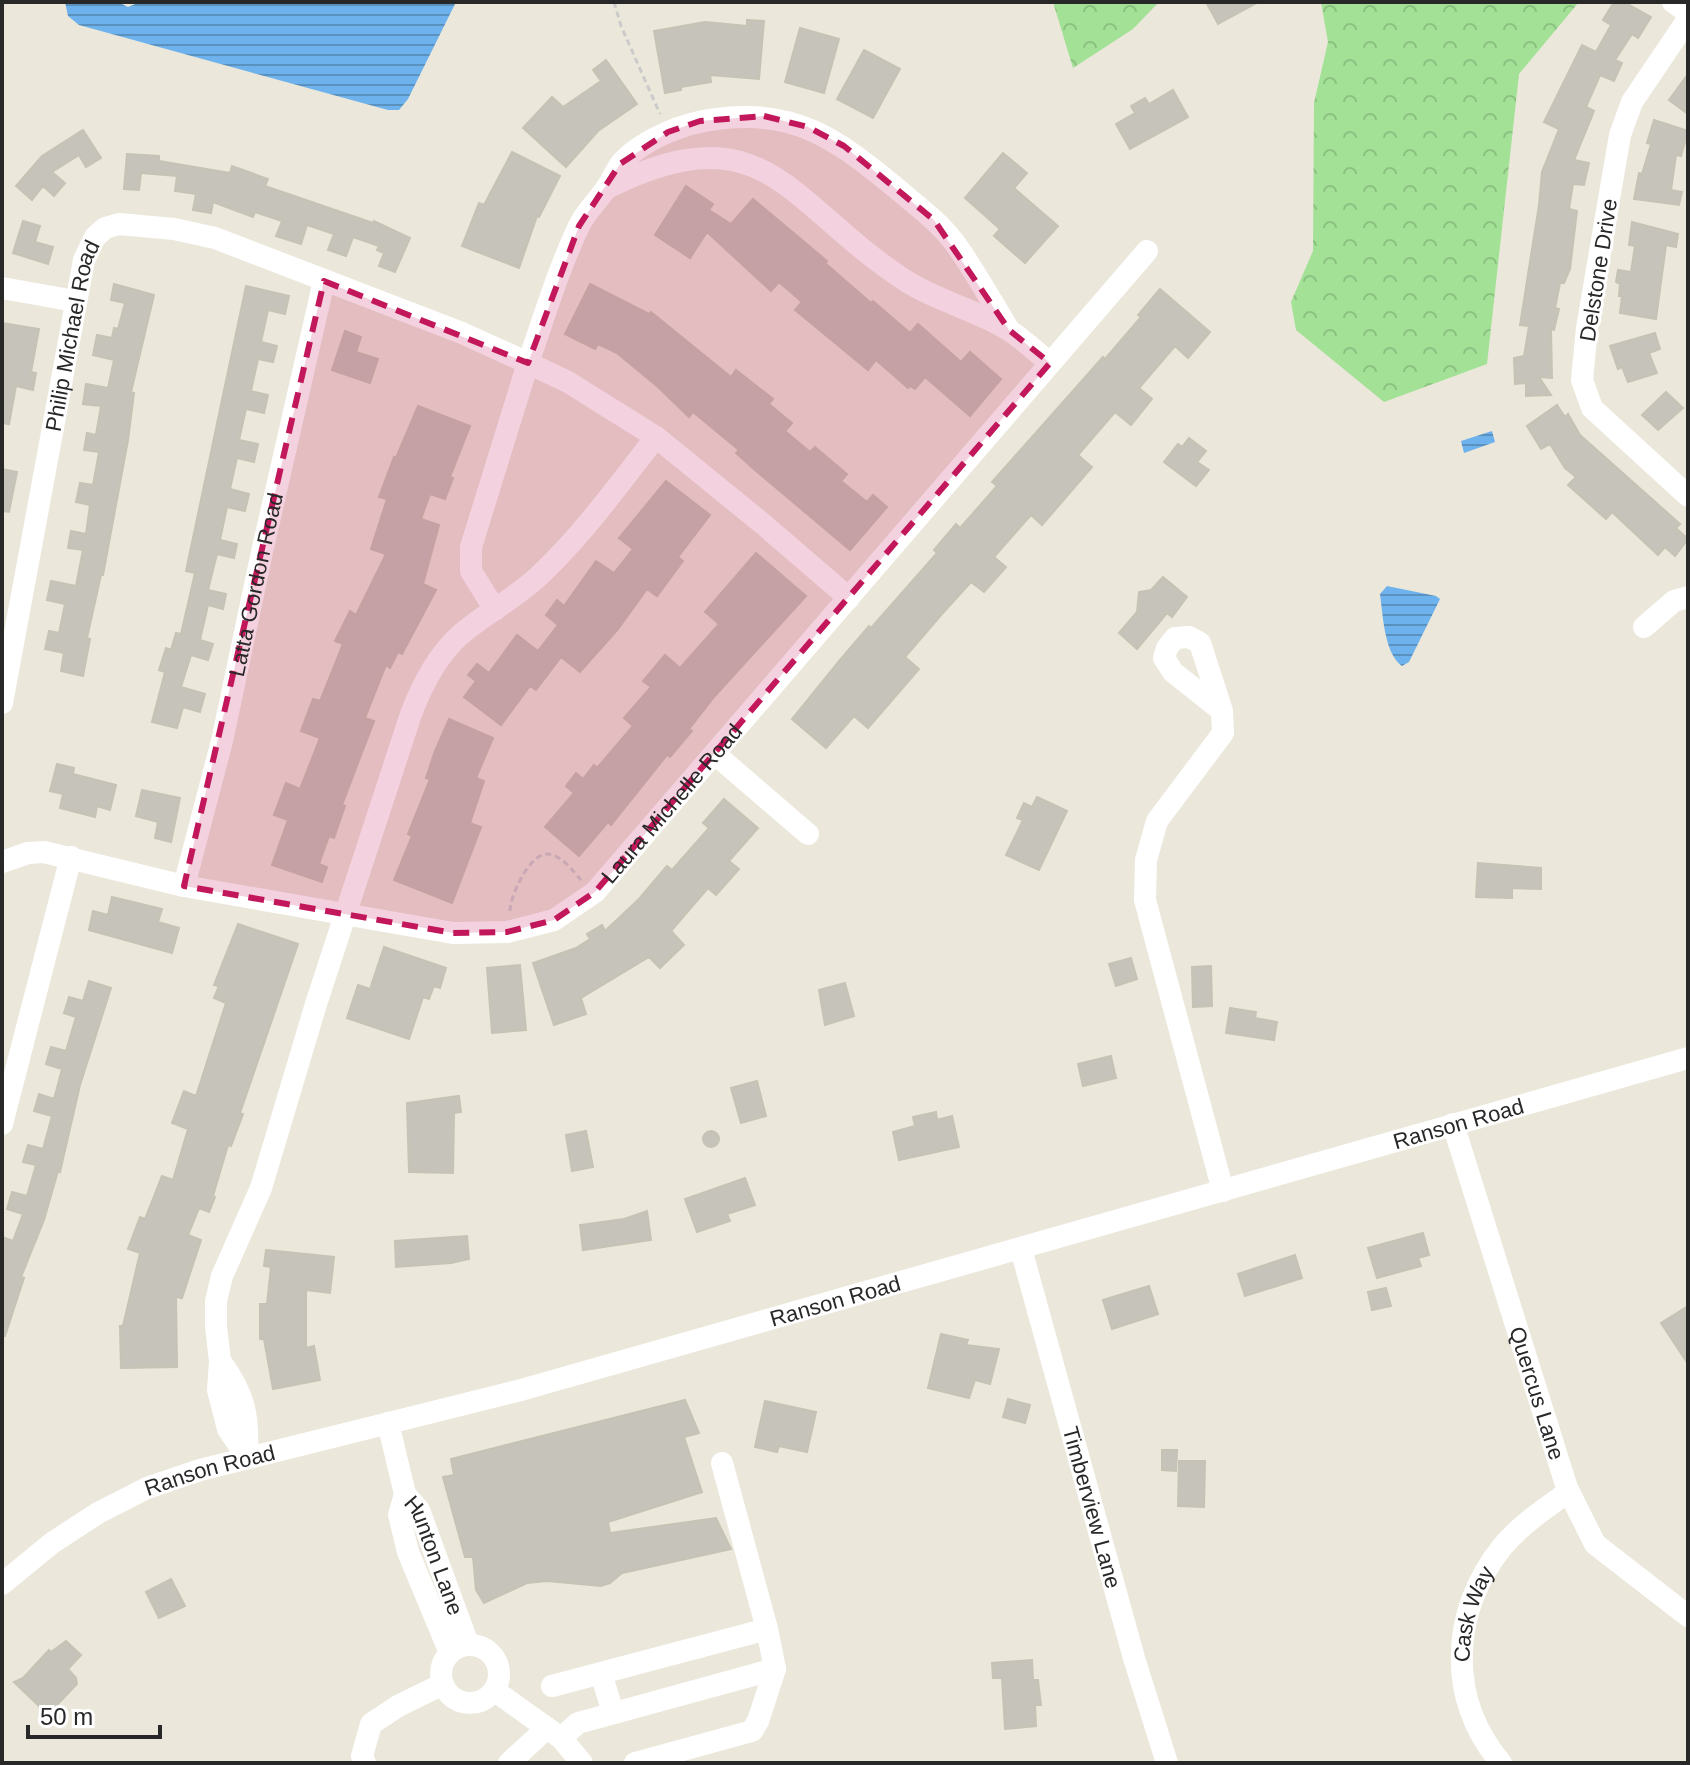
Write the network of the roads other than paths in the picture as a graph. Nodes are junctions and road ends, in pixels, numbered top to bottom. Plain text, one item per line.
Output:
1 (1673, 2) edge
2 (1688, 16) edge
3 (607, 188) junction
4 (1147, 251) dead end
5 (324, 281) junction
6 (2, 288) edge
7 (75, 301) junction
8 (1009, 330) junction
9 (528, 363) junction
10 (1050, 363) junction
11 (656, 437) junction
12 (1688, 496) edge
13 (1688, 597) edge
14 (849, 598) junction
15 (495, 610) junction
16 (1644, 627) dead end
17 (2, 703) edge
18 (1222, 711) dead end
19 (715, 754) junction
20 (808, 834) dead end
21 (71, 857) junction
22 (3, 860) edge
23 (184, 886) junction
24 (348, 914) junction
25 (1688, 1058) edge
26 (2, 1124) edge
27 (1453, 1124) junction
28 (1223, 1191) junction
29 (1021, 1249) junction
30 (388, 1423) junction
31 (247, 1457) junction
32 (722, 1463) dead end
33 (1568, 1492) junction
34 (2, 1584) edge
35 (1688, 1616) edge
36 (767, 1629) junction
37 (459, 1648) junction
38 (775, 1669) junction
39 (601, 1673) junction
40 (443, 1684) junction
41 (552, 1686) dead end
42 (495, 1691) junction
43 (613, 1713) junction
44 (554, 1733) junction
45 (365, 1763) edge
46 (509, 1763) edge
47 (582, 1763) edge
48 (635, 1763) edge
49 (1167, 1763) edge
50 (1501, 1763) edge

1 - 2 street
2 - 12 street, Delstone Drive
3 - 8 street
3 - 8 street
3 - 9 street
4 - 10 street, Laura Michelle Road
5 - 7 street, Philip Michael Road
5 - 9 street, Philip Michael Road
5 - 23 street, Latta Gordon Road
6 - 7 street
7 - 17 street, Philip Michael Road
8 - 10 street
9 - 11 street, Philip Michael Road
9 - 15 street
10 - 14 street, Laura Michelle Road
11 - 14 street, Philip Michael Road
11 - 15 street
13 - 16 street
14 - 19 street, Laura Michelle Road
15 - 24 street
18 - 28 street
19 - 20 street
19 - 24 street, Laura Michelle Road
21 - 22 street, Laura Michelle Road
21 - 23 street, Laura Michelle Road
21 - 26 street
23 - 24 street, Laura Michelle Road
24 - 31 street
25 - 27 street, Ranson Road
27 - 28 street, Ranson Road
27 - 33 street, Quercus Lane
28 - 29 street, Ranson Road
29 - 30 street, Ranson Road
29 - 49 street, Timberview Lane
30 - 31 street, Ranson Road
30 - 37 street, Hunton Lane
31 - 34 street, Ranson Road
32 - 36 street
33 - 35 street, Quercus Lane
33 - 50 street, Cask Way
36 - 38 street
36 - 39 street
37 - 40 street
37 - 42 street
38 - 43 street
38 - 48 street
39 - 41 street
39 - 43 street
40 - 42 street
40 - 45 street
42 - 44 street
43 - 44 street
44 - 46 street
44 - 47 street

